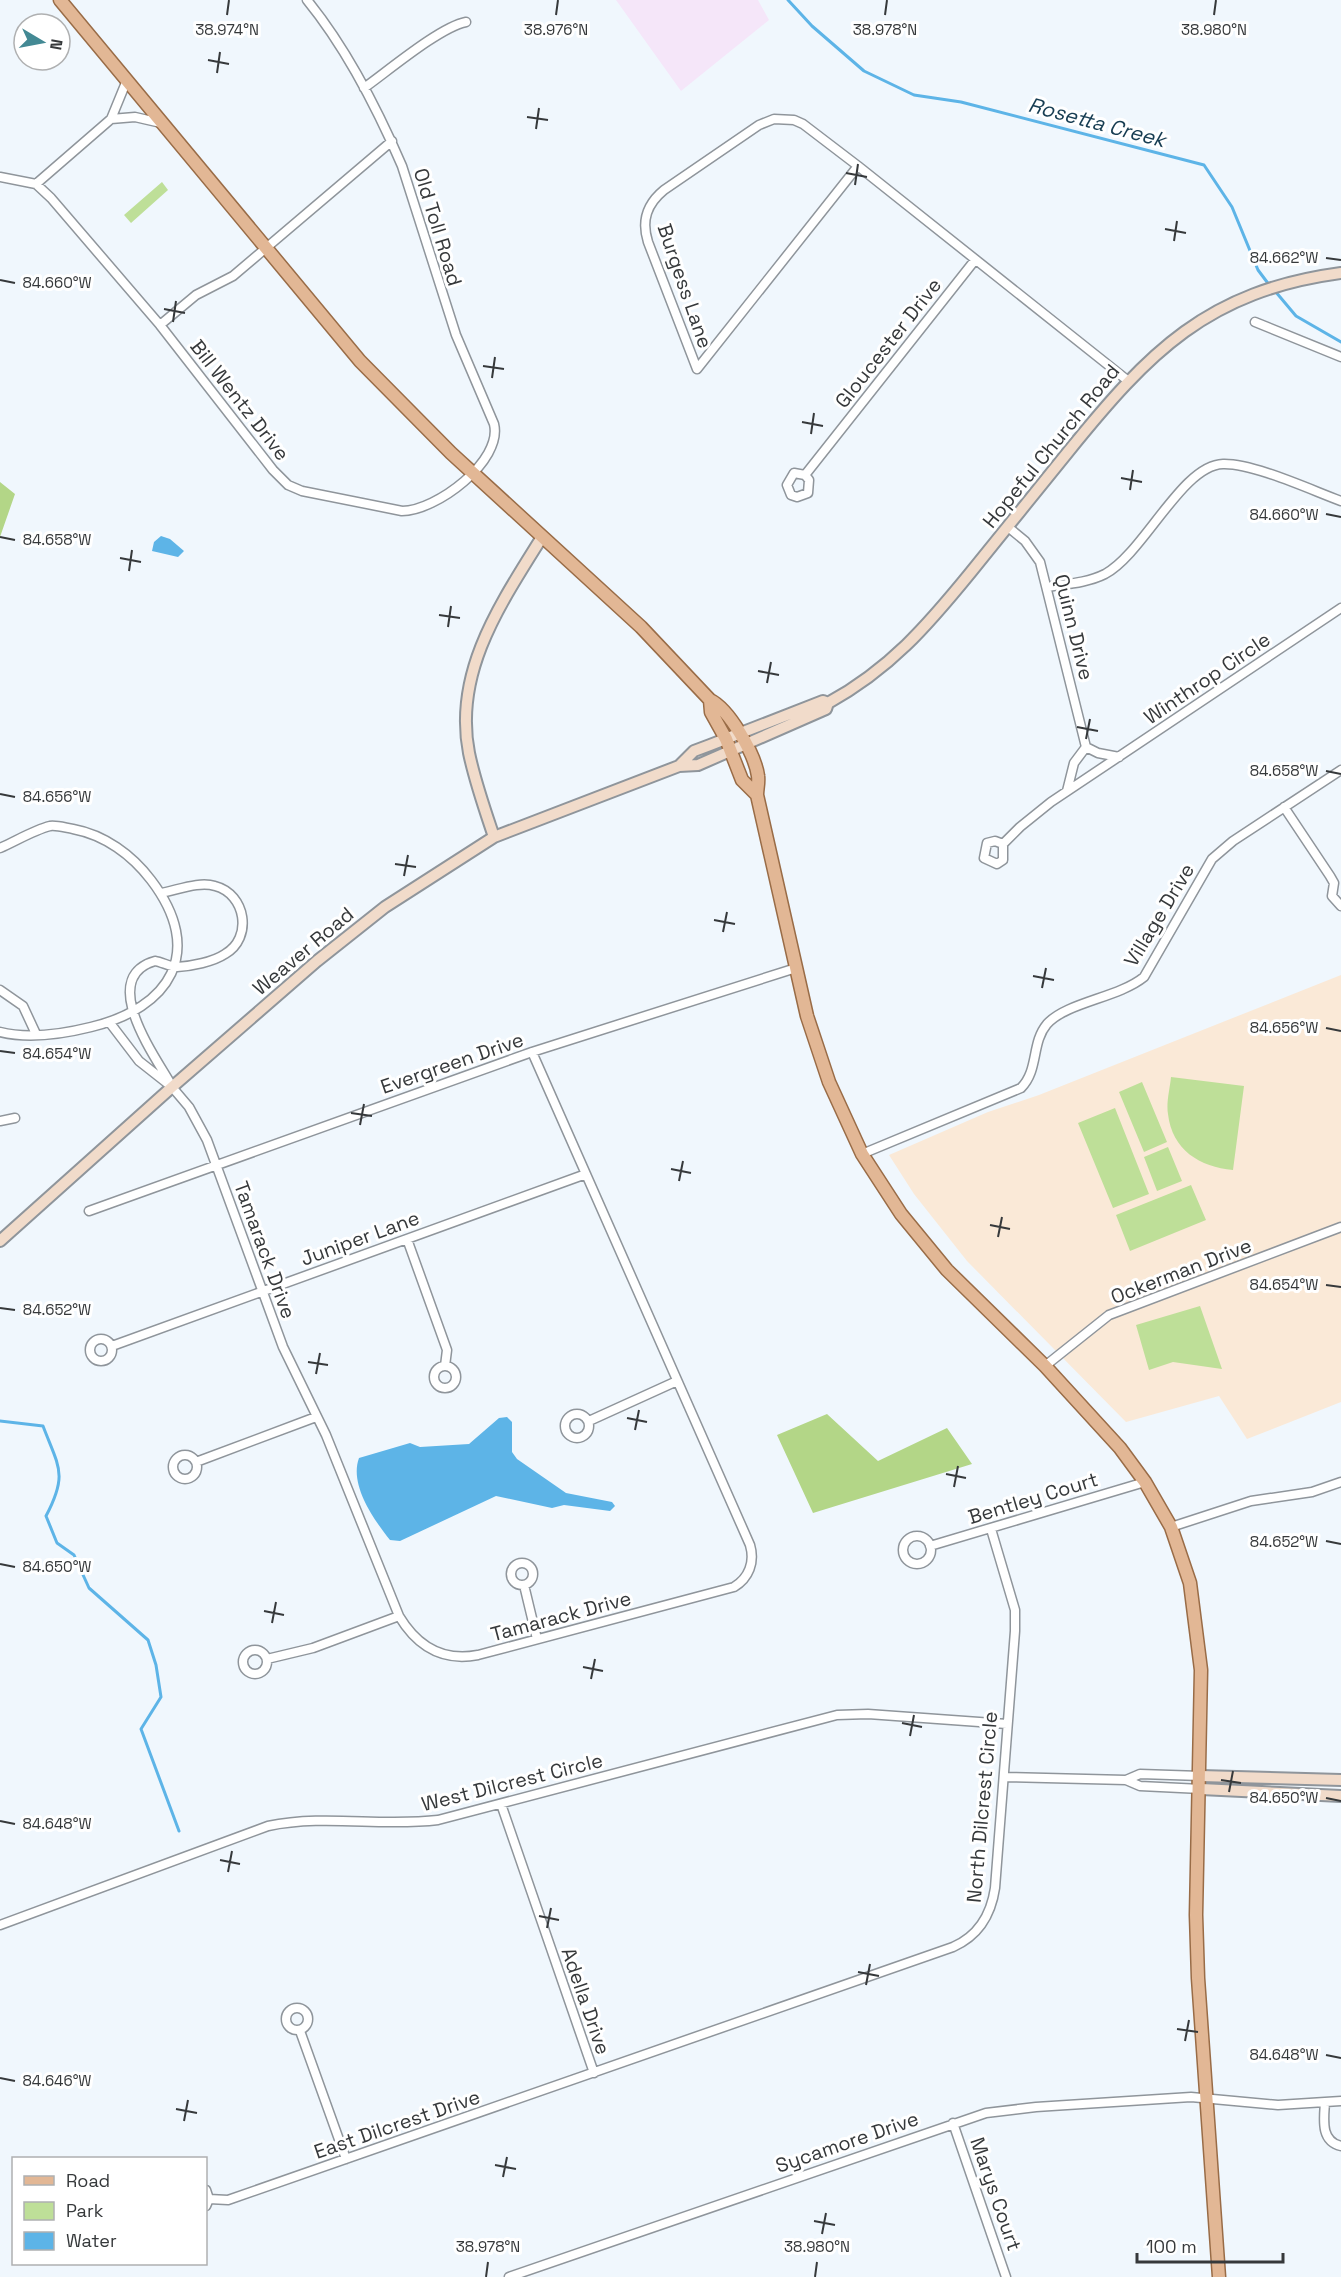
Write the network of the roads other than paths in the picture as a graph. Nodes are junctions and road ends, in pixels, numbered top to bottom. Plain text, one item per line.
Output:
1 (60, 0) edge
2 (307, 0) edge
3 (466, 22) dead end
4 (127, 81) junction
5 (364, 88) junction
6 (111, 119) junction
7 (162, 123) junction
8 (392, 141) junction
9 (858, 166) junction
10 (0, 177) edge
11 (36, 184) junction
12 (267, 248) junction
13 (975, 260) junction
14 (1341, 273) edge
15 (1255, 322) dead end
16 (160, 325) junction
17 (1341, 357) edge
18 (1127, 380) junction
19 (473, 472) junction
20 (805, 475) dead end
21 (1341, 501) edge
22 (1008, 527) junction
23 (542, 537) junction
24 (1047, 587) junction
25 (1341, 608) edge
26 (710, 700) junction
27 (742, 739) junction
28 (729, 745) junction
29 (1086, 747) junction
30 (1119, 757) junction
31 (1341, 770) edge
32 (1067, 791) junction
33 (757, 795) junction
34 (1284, 807) junction
35 (495, 837) junction
36 (1003, 844) dead end
37 (0, 848) edge
38 (1337, 884) edge
39 (161, 893) junction
40 (1341, 906) edge
41 (174, 967) junction
42 (796, 968) junction
43 (0, 990) edge
44 (134, 1012) junction
45 (110, 1023) junction
46 (0, 1032) edge
47 (36, 1035) junction
48 (532, 1052) junction
49 (172, 1087) junction
50 (15, 1118) dead end
51 (0, 1121) edge
52 (862, 1154) junction
53 (216, 1163) junction
54 (586, 1174) junction
55 (89, 1210) dead end
56 (1341, 1227) edge
57 (406, 1239) junction
58 (0, 1241) edge
59 (262, 1291) junction
60 (112, 1346) dead end
61 (446, 1366) dead end
62 (1045, 1366) junction
63 (677, 1382) junction
64 (316, 1417) junction
65 (589, 1420) dead end
66 (196, 1462) dead end
67 (1145, 1482) junction
68 (1341, 1482) edge
69 (1171, 1527) junction
70 (991, 1529) junction
71 (930, 1546) dead end
72 (524, 1585) dead end
73 (399, 1616) junction
74 (537, 1639) junction
75 (267, 1659) dead end
76 (1007, 1724) junction
77 (1004, 1777) junction
78 (1341, 1780) edge
79 (1201, 1783) junction
80 (1341, 1797) edge
81 (501, 1804) junction
82 (0, 1925) edge
83 (300, 2031) dead end
84 (594, 2073) junction
85 (1208, 2099) junction
86 (1341, 2101) edge
87 (1325, 2102) junction
88 (953, 2123) junction
89 (1341, 2146) edge
90 (346, 2159) junction
91 (207, 2203) edge
92 (509, 2277) edge
93 (1006, 2277) edge
94 (1219, 2277) edge

1 - 4 main road
2 - 5 street, Old Toll Road
3 - 5 street
4 - 6 street
4 - 7 main road
5 - 8 street, Old Toll Road
6 - 7 street
6 - 11 street
7 - 12 main road
8 - 12 street
8 - 19 street, Old Toll Road
9 - 9 street, Burgess Lane
9 - 13 street, Burgess Lane
10 - 11 street
11 - 16 street, Bill Wentz Drive
12 - 16 street
12 - 19 main road
13 - 18 street, Burgess Lane
13 - 20 street, Gloucester Drive
14 - 18 main road, Hopeful Church Road
15 - 17 street
16 - 19 street, Bill Wentz Drive
18 - 22 main road, Hopeful Church Road
19 - 23 main road
21 - 24 street
22 - 24 street, Quinn Drive
22 - 27 main road, Hopeful Church Road
23 - 26 main road
23 - 35 main road
24 - 29 street, Quinn Drive
25 - 30 street, Winthrop Circle
26 - 27 main road
26 - 28 main road
27 - 28 main road, Weaver Road
27 - 33 main road
28 - 33 main road
28 - 35 main road, Weaver Road
29 - 30 street
29 - 32 street
30 - 32 street, Winthrop Circle
31 - 34 street, Village Drive
32 - 36 street, Winthrop Circle
33 - 42 main road
34 - 38 street
34 - 52 street, Village Drive
35 - 49 main road, Weaver Road
37 - 39 street
38 - 40 street
39 - 41 street
39 - 41 street
41 - 44 street
41 - 44 street
42 - 48 street, Evergreen Drive
42 - 52 main road
43 - 47 street
44 - 45 street
44 - 49 street
45 - 47 street
45 - 49 street
46 - 47 street
48 - 53 street, Evergreen Drive
48 - 54 street, Tamarack Drive
49 - 53 street, Tamarack Drive
49 - 58 main road, Weaver Road
50 - 51 street
52 - 62 main road
53 - 55 street, Evergreen Drive
53 - 59 street, Tamarack Drive
54 - 57 street, Juniper Lane
54 - 63 street, Tamarack Drive
56 - 62 street, Ockerman Drive
57 - 59 street, Juniper Lane
57 - 61 street
59 - 60 street, Juniper Lane
59 - 64 street, Tamarack Drive
62 - 67 main road
63 - 65 street
63 - 74 street, Tamarack Drive
64 - 66 street
64 - 73 street, Tamarack Drive
67 - 69 main road
67 - 70 street, Bentley Court
68 - 69 street
69 - 79 main road
70 - 71 street, Bentley Court
70 - 76 street, North Dilcrest Circle
72 - 74 street
73 - 74 street, Tamarack Drive
73 - 75 street
76 - 77 street, North Dilcrest Circle
76 - 81 street, West Dilcrest Circle
77 - 79 street
77 - 84 street, North Dilcrest Circle
78 - 79 main road
79 - 80 main road
79 - 85 main road
81 - 82 street, West Dilcrest Circle
81 - 84 street, Adella Drive
83 - 90 street
84 - 90 street, East Dilcrest Drive
85 - 87 street, Sycamore Drive
85 - 88 street, Sycamore Drive
85 - 94 main road
86 - 87 street, Sycamore Drive
87 - 89 street
88 - 92 street, Sycamore Drive
88 - 93 street, Marys Court
90 - 91 street, East Dilcrest Drive

